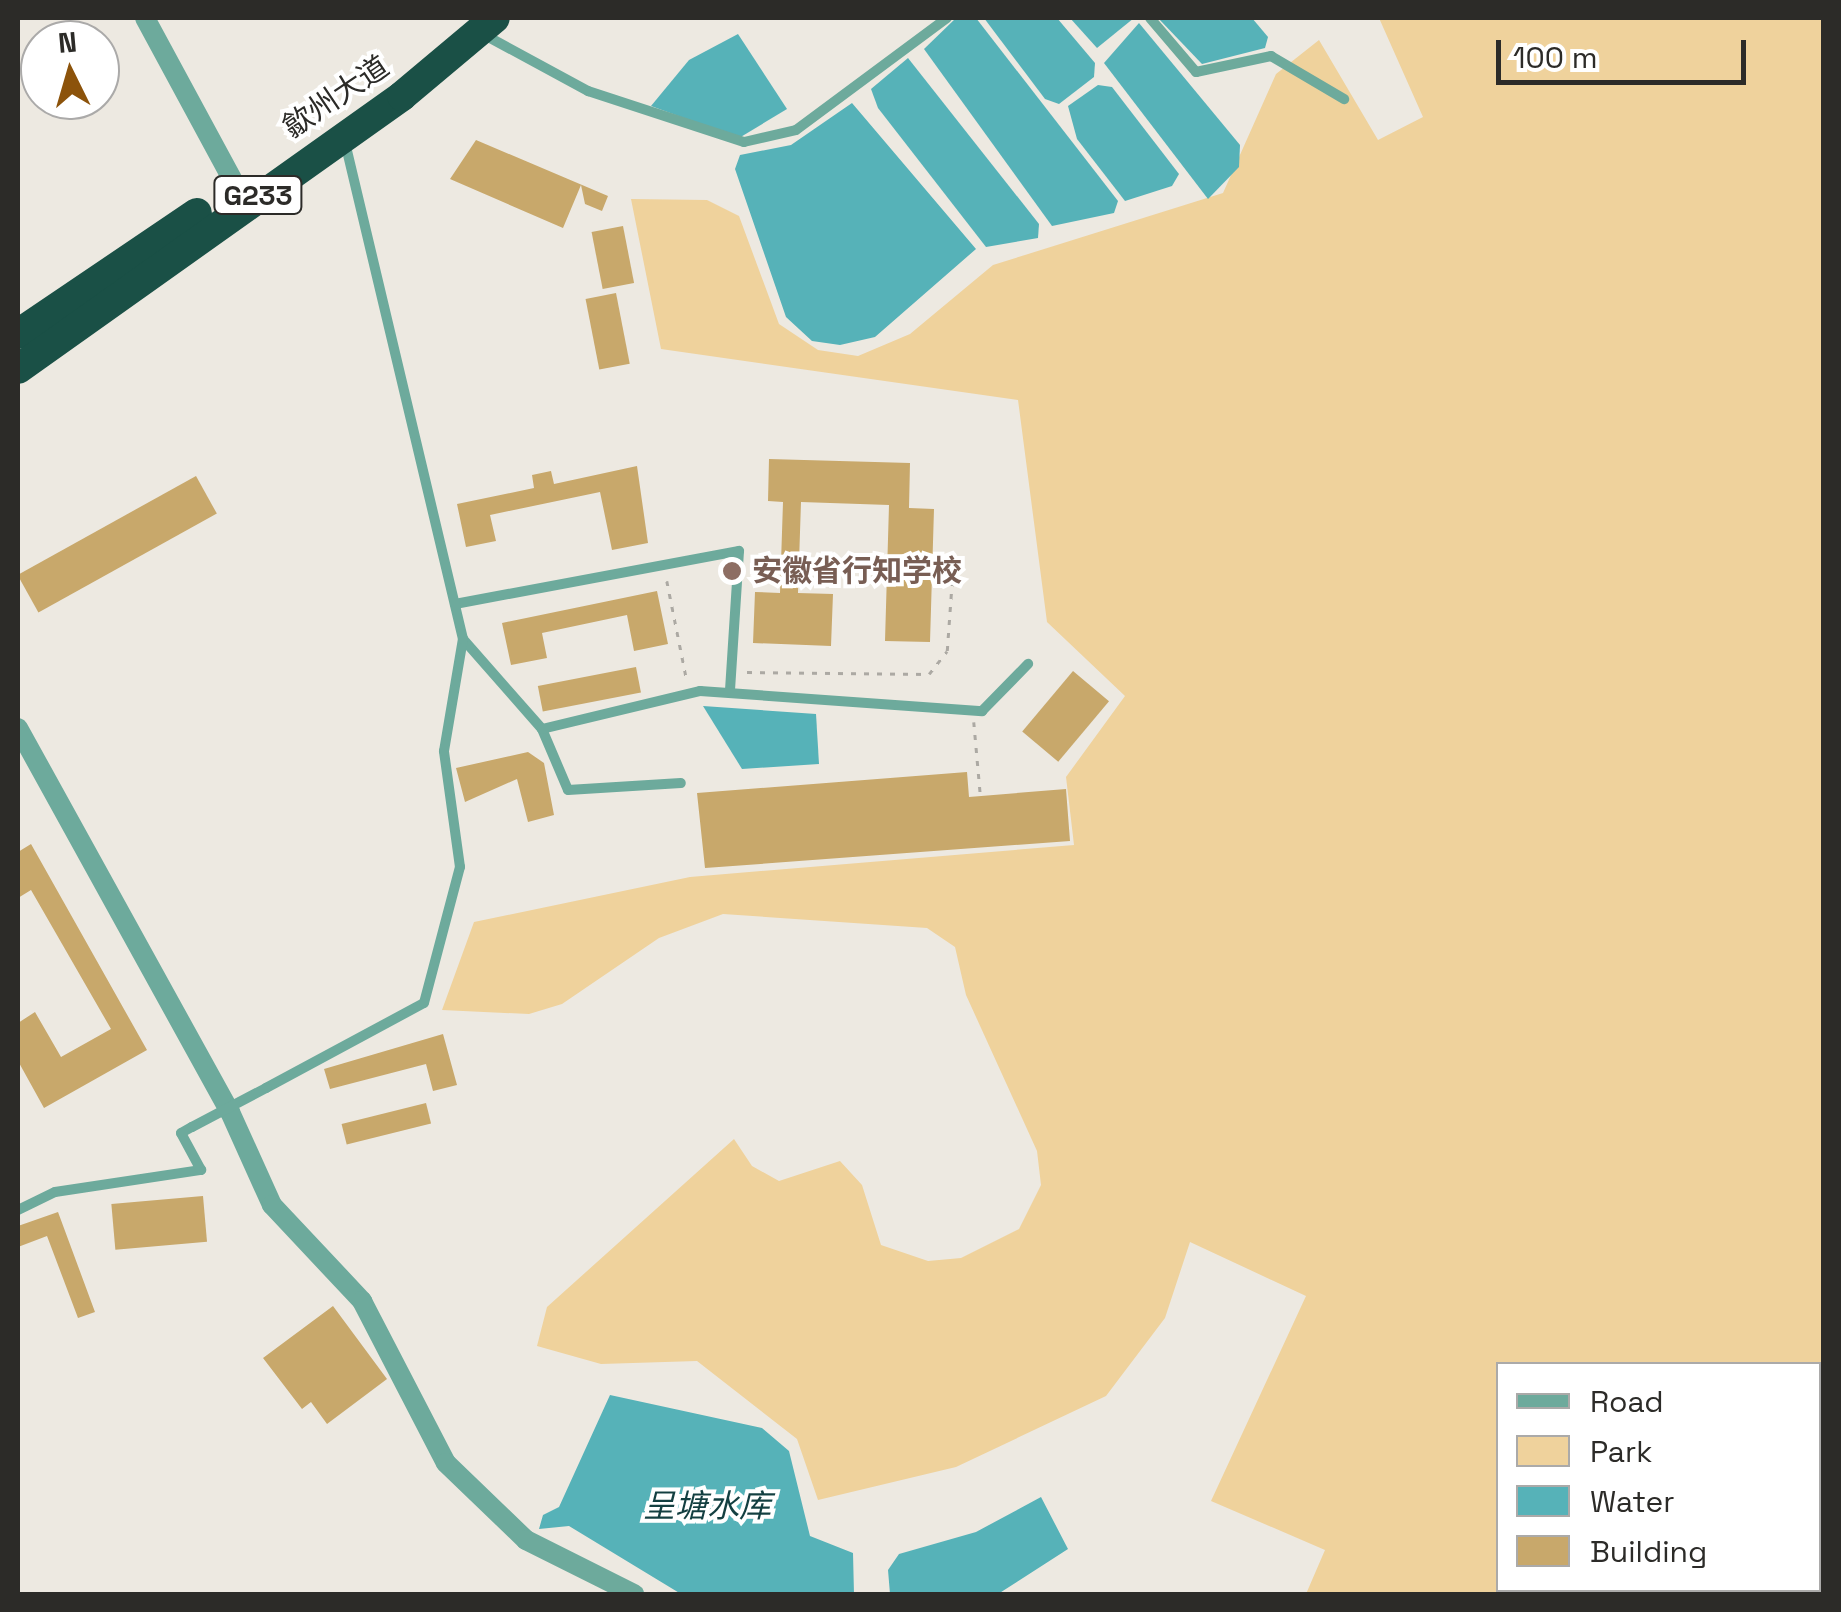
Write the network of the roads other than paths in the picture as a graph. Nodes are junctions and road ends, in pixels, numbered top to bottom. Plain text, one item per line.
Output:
1 (144, 18) edge
2 (947, 18) edge
3 (1150, 18) edge
4 (481, 22) edge
5 (1344, 100) dead end
6 (342, 136) junction
7 (236, 186) junction
8 (18, 334) edge
9 (18, 368) edge
10 (454, 604) junction
11 (462, 640) junction
12 (1028, 664) dead end
13 (730, 692) junction
14 (18, 728) edge
15 (542, 729) junction
16 (681, 782) dead end
17 (18, 1210) edge
18 (634, 1594) edge

1 - 7 street
2 - 4 lane
3 - 5 lane
4 - 6 highway, 歙州大道 / G233
4 - 7 highway, 歙州大道 / G233
6 - 9 highway, 歙州大道 / G233
6 - 10 lane
7 - 8 highway, 歙州大道 / G233
10 - 11 lane
10 - 13 lane
11 - 15 lane
11 - 17 lane, bridge
12 - 13 lane
13 - 15 lane
14 - 18 street
15 - 16 lane

